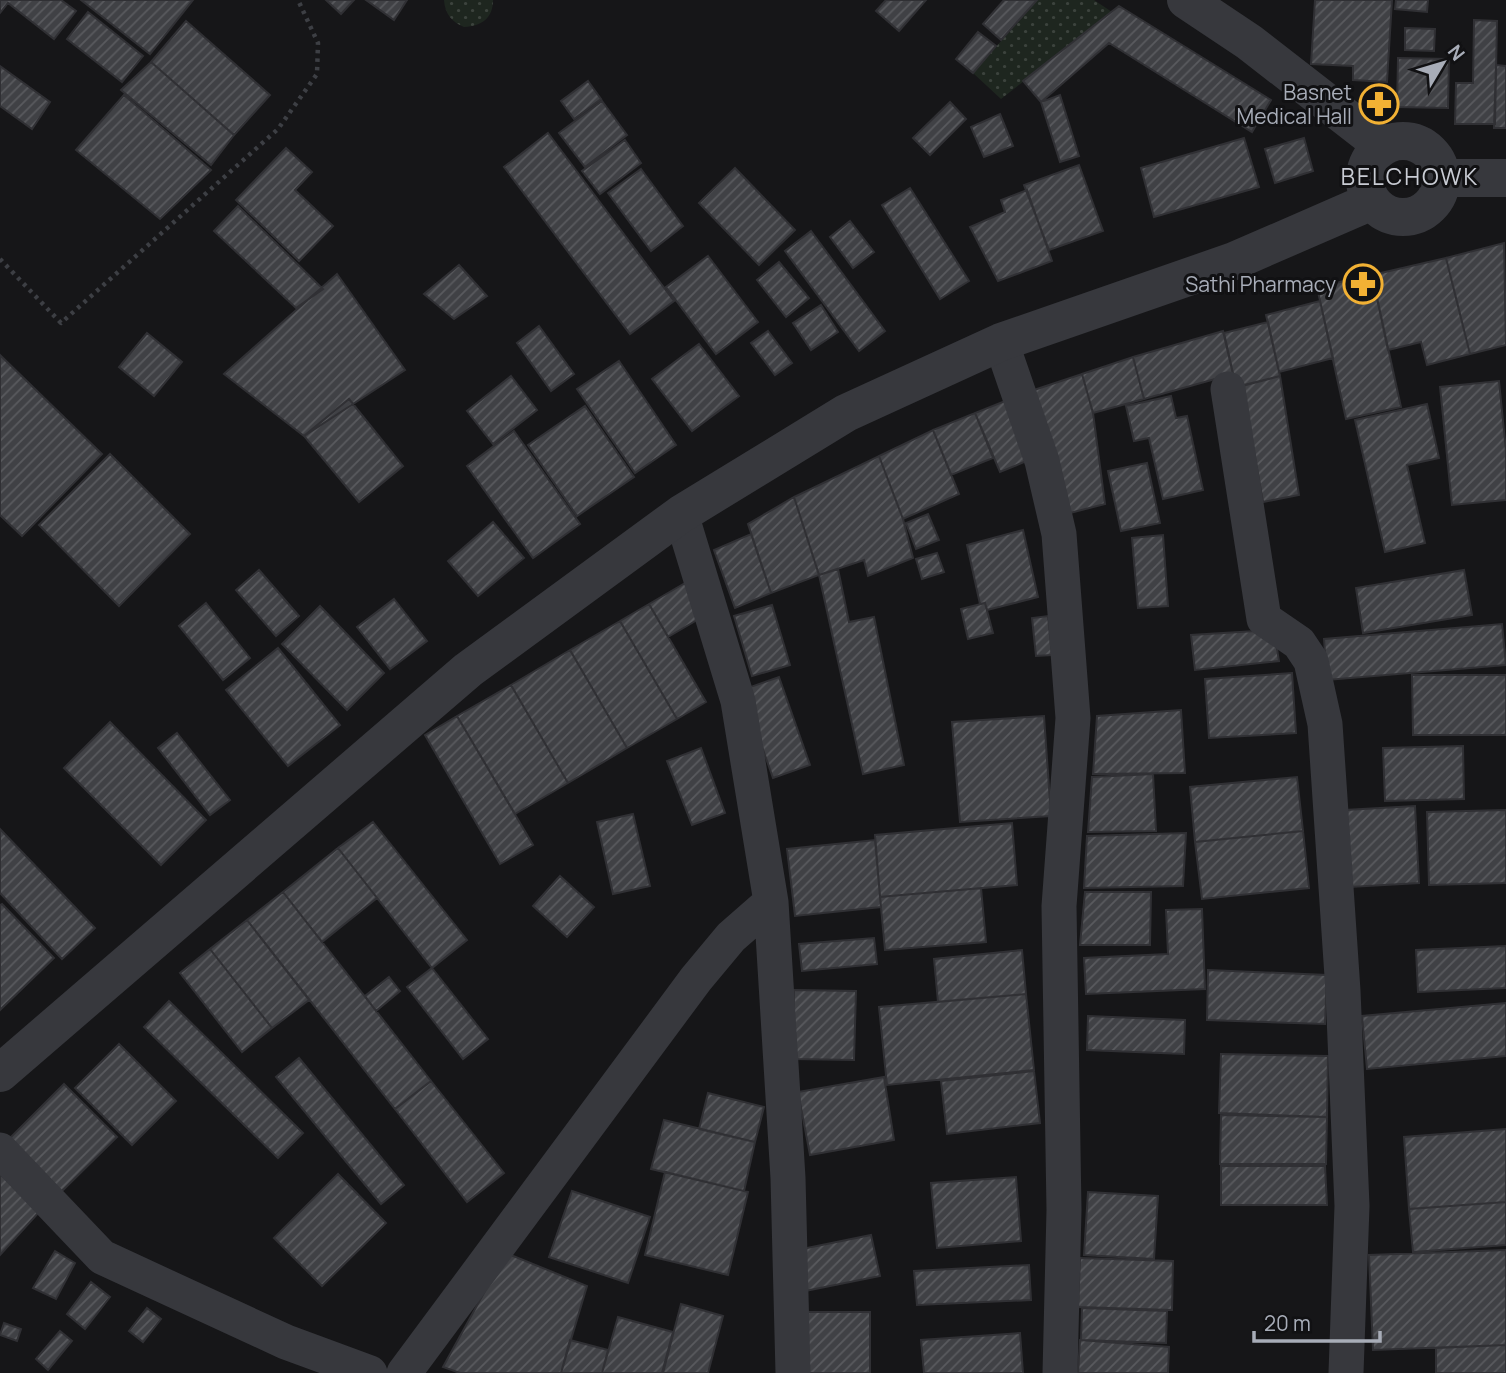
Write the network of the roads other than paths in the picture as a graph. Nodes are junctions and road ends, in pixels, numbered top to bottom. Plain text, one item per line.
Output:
1 (1186, 0) edge
2 (1383, 146) junction
3 (1442, 178) junction
4 (1504, 184) edge
5 (1372, 201) junction
6 (1001, 342) junction
7 (1227, 389) dead end
8 (681, 514) junction
9 (771, 902) junction
10 (5, 1059) edge
11 (0, 1150) edge
12 (370, 1373) edge
13 (404, 1373) edge
14 (793, 1373) edge
15 (1060, 1373) edge
16 (1346, 1373) edge

1 - 2 street
2 - 3 street
2 - 5 street
3 - 4 street
3 - 5 street
5 - 6 street
6 - 8 street
6 - 15 street
7 - 16 street
8 - 9 street
8 - 10 street
9 - 13 street
9 - 14 street
11 - 12 street

